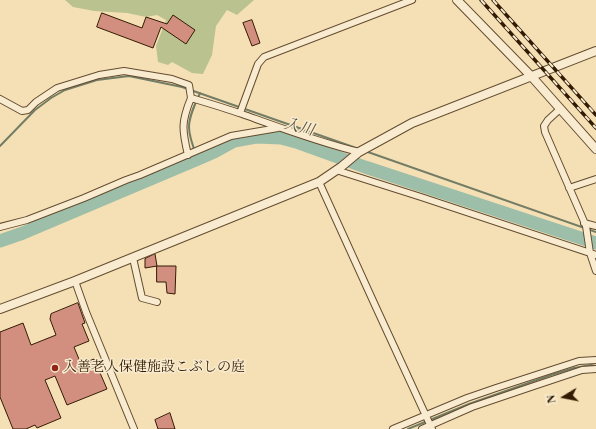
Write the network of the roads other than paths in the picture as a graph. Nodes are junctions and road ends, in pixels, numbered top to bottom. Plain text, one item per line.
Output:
1 (412, 0) edge
2 (457, 0) edge
3 (596, 51) edge
4 (532, 77) junction
5 (191, 98) junction
6 (0, 99) edge
7 (560, 109) junction
8 (240, 113) junction
9 (280, 128) junction
10 (596, 149) edge
11 (188, 154) junction
12 (357, 154) junction
13 (339, 168) junction
14 (596, 179) edge
15 (319, 182) junction
16 (569, 188) junction
17 (585, 224) junction
18 (596, 226) edge
19 (0, 227) edge
20 (591, 252) edge
21 (133, 258) junction
22 (596, 271) edge
23 (75, 281) junction
24 (157, 302) dead end
25 (0, 309) edge
26 (596, 360) edge
27 (596, 369) edge
28 (426, 415) junction
29 (432, 427) edge
30 (134, 429) edge
31 (393, 429) edge
32 (422, 429) edge

1 - 8 street
2 - 4 street
3 - 4 street
4 - 7 street
4 - 12 street
5 - 6 street
5 - 8 street
5 - 11 street
7 - 10 street
7 - 16 street
8 - 9 street
9 - 11 street
9 - 12 street
11 - 19 street
12 - 13 street
13 - 15 street
13 - 20 street
14 - 16 street
15 - 21 street
15 - 28 street
16 - 17 street
17 - 18 street
17 - 20 street
20 - 22 street
21 - 23 street
21 - 24 street
23 - 25 street
23 - 30 street
26 - 28 street
27 - 29 street
28 - 29 street
28 - 31 street
29 - 32 street

